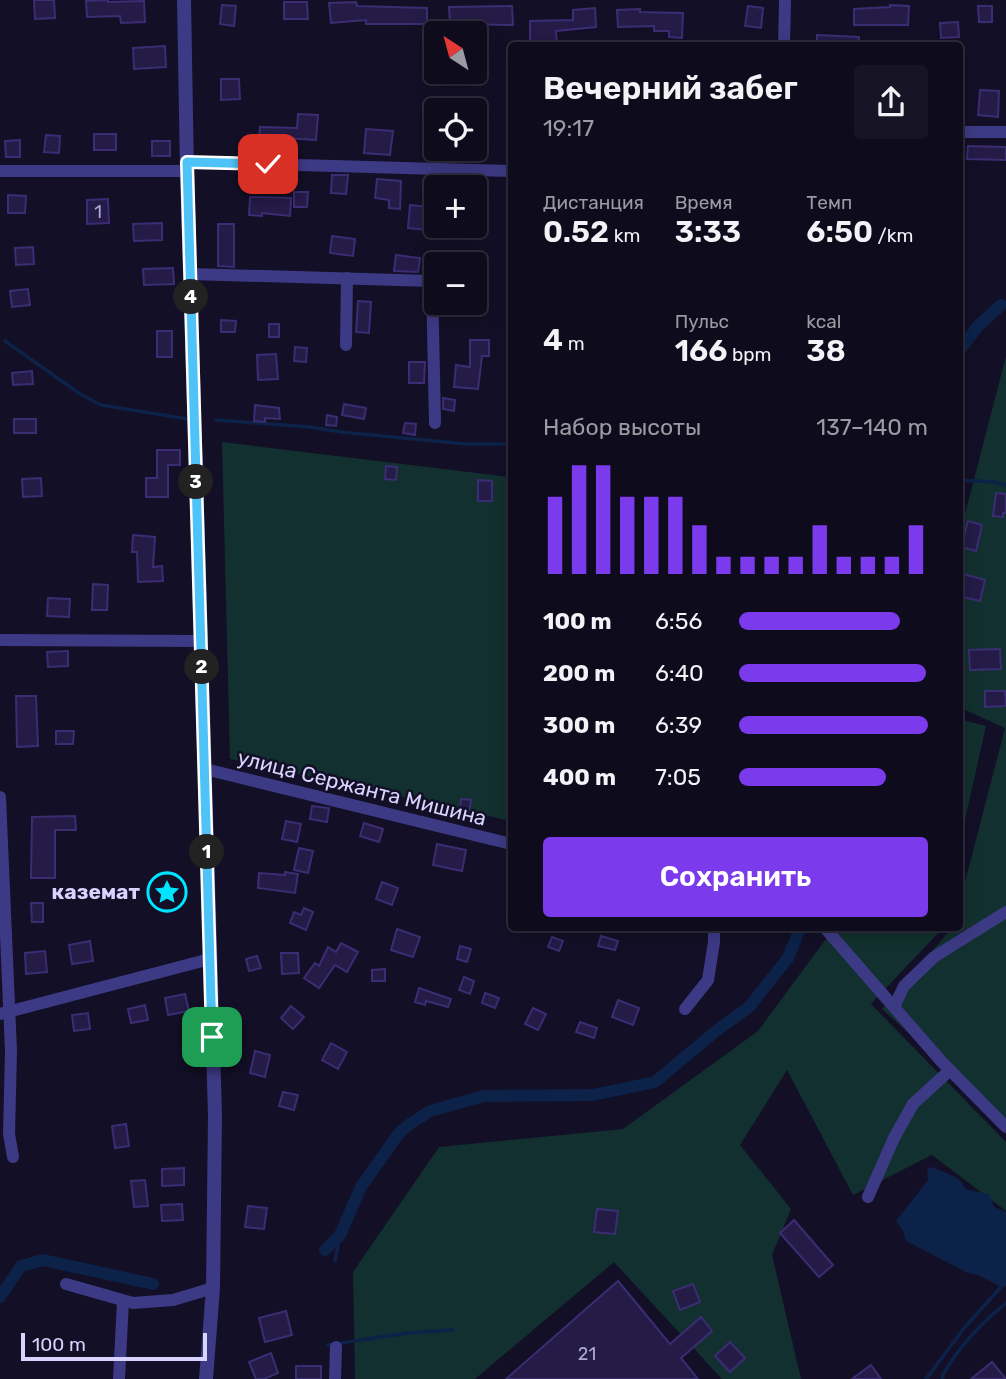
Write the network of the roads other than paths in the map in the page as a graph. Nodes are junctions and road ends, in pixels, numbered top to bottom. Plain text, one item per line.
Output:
1 (184, 0) edge
2 (785, 0) edge
3 (784, 42) edge
4 (963, 132) edge
5 (1006, 132) edge
6 (187, 166) junction
7 (0, 171) edge
8 (508, 171) edge
9 (190, 274) junction
10 (347, 278) junction
11 (346, 345) dead end
12 (435, 422) dead end
13 (0, 640) edge
14 (201, 641) junction
15 (205, 769) junction
16 (0, 797) edge
17 (508, 843) edge
18 (1006, 912) edge
19 (714, 931) edge
20 (828, 931) edge
21 (210, 959) junction
22 (894, 1007) junction
23 (685, 1009) dead end
24 (5, 1012) edge
25 (950, 1070) junction
26 (1006, 1127) edge
27 (13, 1157) dead end
28 (868, 1197) dead end
29 (66, 1284) dead end
30 (214, 1288) junction
31 (123, 1301) junction
32 (336, 1347) dead end
33 (119, 1379) edge
34 (206, 1379) edge
35 (335, 1379) edge

1 - 6 street
2 - 3 street
4 - 5 street
6 - 7 street
6 - 8 street
6 - 9 street
9 - 10 street
9 - 14 street
10 - 11 street
10 - 12 street
13 - 14 street
14 - 15 street
15 - 17 street, улица Сержанта Мишина
15 - 21 street
16 - 24 street
18 - 22 street
19 - 23 street
20 - 22 street
21 - 24 street
21 - 30 street
22 - 25 street
24 - 27 street
25 - 26 street
25 - 28 street
29 - 31 street
30 - 31 street
30 - 34 street
31 - 33 street
32 - 35 street

